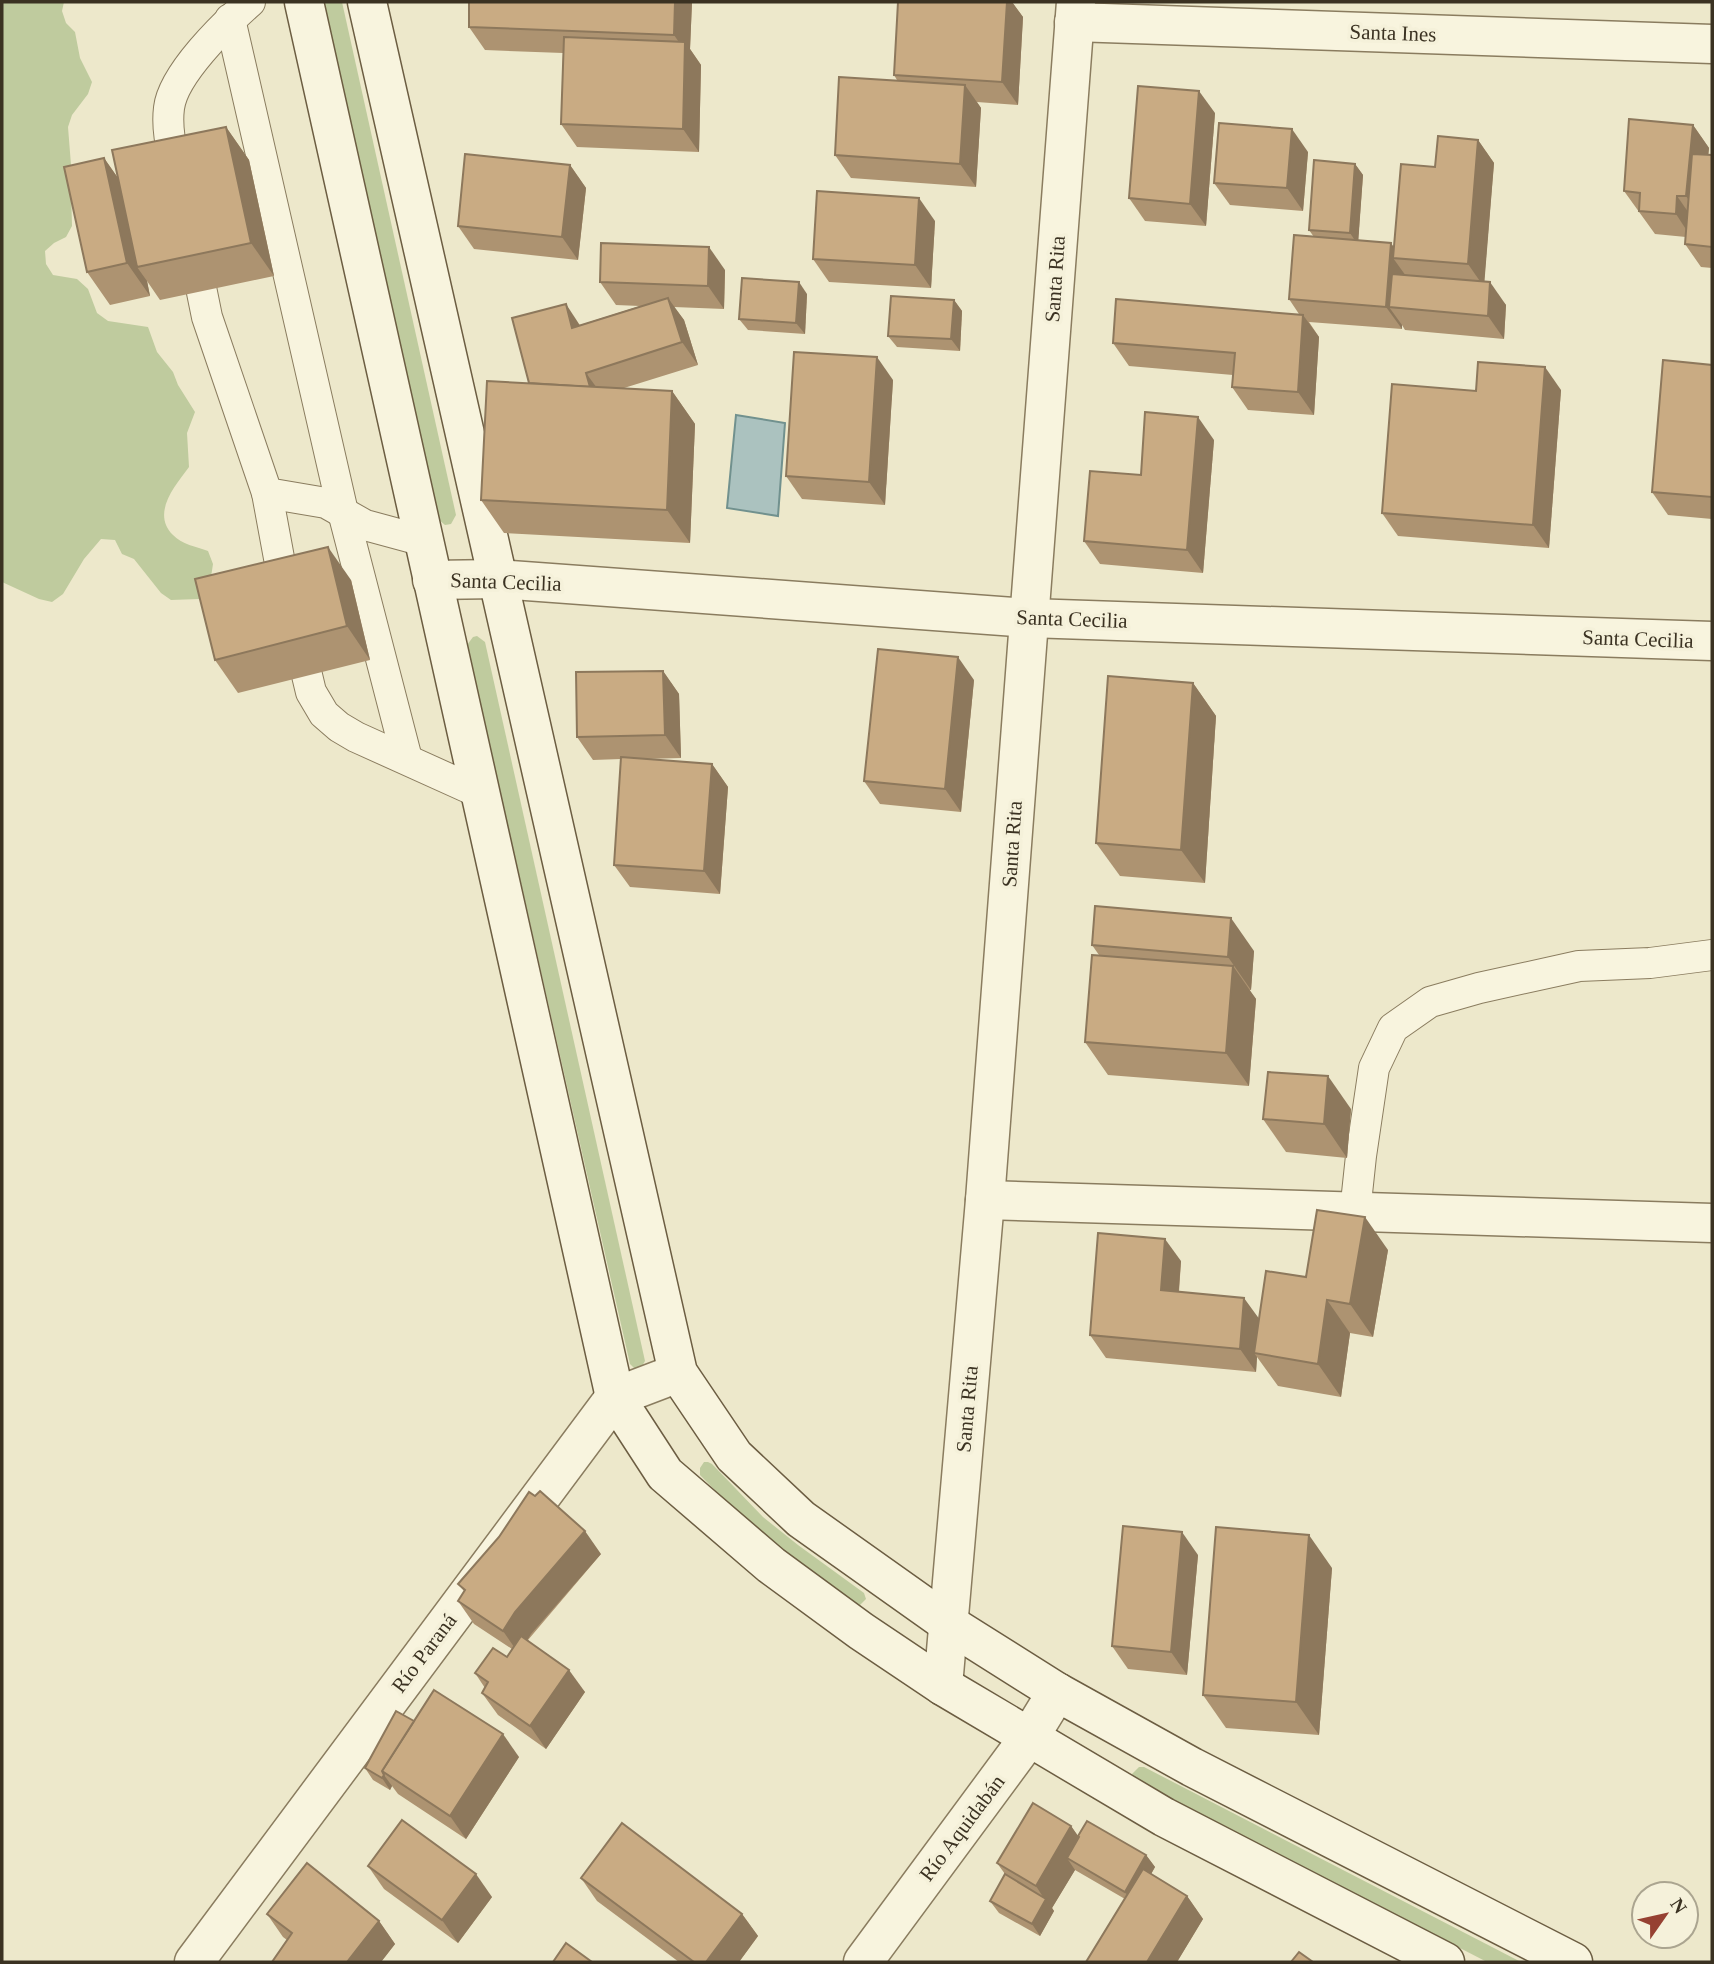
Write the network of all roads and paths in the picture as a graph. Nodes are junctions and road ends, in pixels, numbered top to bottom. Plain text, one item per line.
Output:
1 (304, 2) edge
2 (367, 2) edge
3 (240, 10) edge
4 (1075, 12) edge
5 (1712, 44) edge
6 (267, 493) junction
7 (343, 512) junction
8 (425, 541) junction
9 (498, 579) junction
10 (432, 580) junction
11 (1029, 618) junction
12 (1712, 641) edge
13 (407, 760) junction
14 (480, 793) junction
15 (1712, 955) edge
16 (985, 1200) junction
17 (1355, 1212) junction
18 (1712, 1223) edge
19 (678, 1373) junction
20 (615, 1397) junction
21 (949, 1624) junction
22 (943, 1686) junction
23 (1057, 1692) junction
24 (1030, 1736) junction
25 (194, 1962) edge
26 (863, 1962) edge
27 (1445, 1962) edge
28 (1573, 1962) edge

1 - 8 street
2 - 9 street
3 - 6 lane
3 - 7 lane
4 - 5 street, Santa Ines
4 - 11 street, Santa Rita
6 - 7 lane
6 - 13 lane
7 - 8 lane
7 - 13 lane
8 - 10 street
9 - 10 street, Santa Cecilia
9 - 11 street, Santa Cecilia
9 - 19 street
10 - 14 street
11 - 12 street, Santa Cecilia
11 - 16 street, Santa Rita
13 - 14 lane
14 - 20 street
15 - 17 lane
16 - 17 street
16 - 21 street, Santa Rita
17 - 18 street
19 - 20 street
19 - 21 street
20 - 22 street
20 - 25 street, Río Paraná
21 - 22 street, Santa Rita
21 - 23 street
22 - 24 street
23 - 24 street, Río Aquidabán
23 - 28 street
24 - 26 street, Río Aquidabán
24 - 27 street

